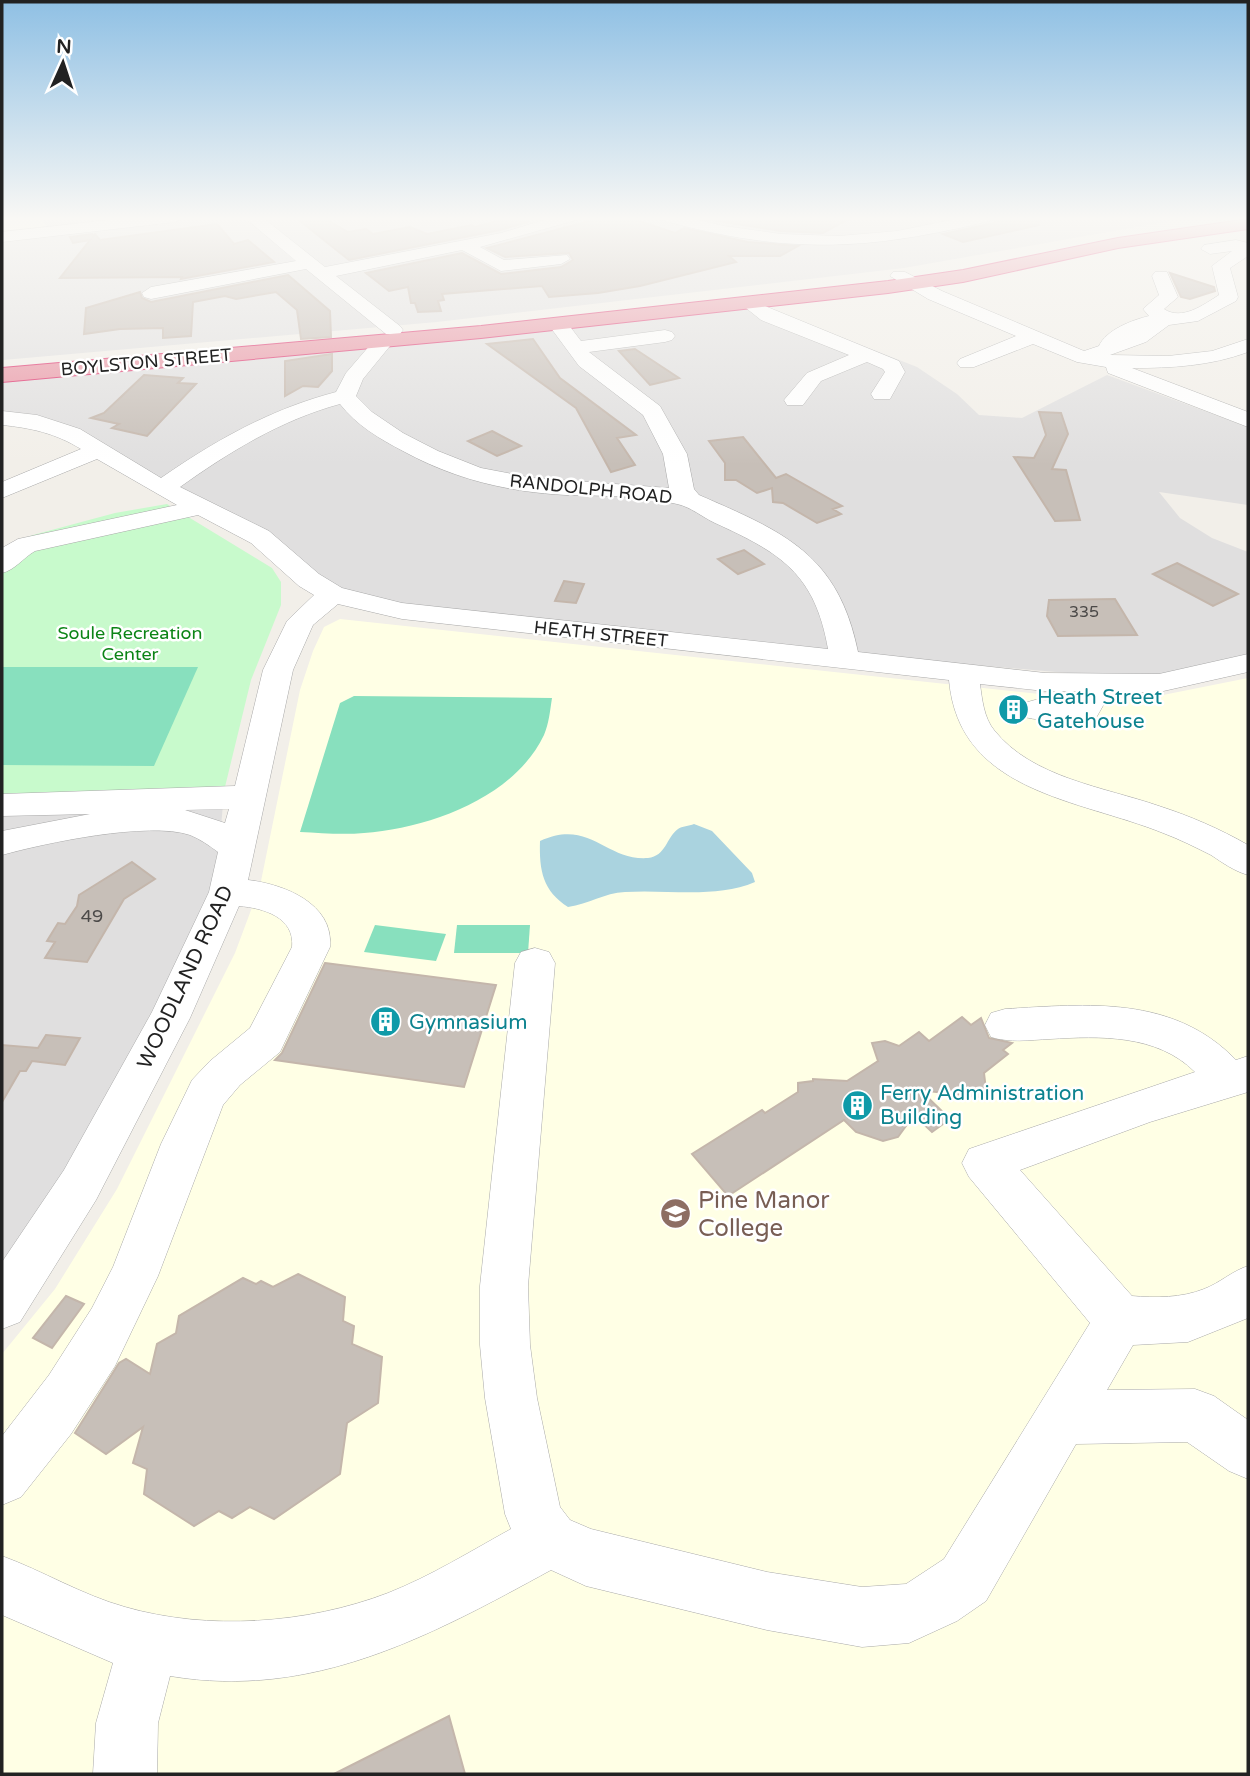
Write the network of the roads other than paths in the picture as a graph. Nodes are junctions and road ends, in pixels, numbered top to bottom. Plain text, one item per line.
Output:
1 (351, 300) edge
2 (767, 300) edge
3 (785, 300) edge
4 (941, 300) edge
5 (1168, 300) edge
6 (1224, 300) edge
7 (755, 308) dead end
8 (1164, 318) junction
9 (558, 324) junction
10 (389, 335) junction
11 (665, 336) dead end
12 (1034, 336) junction
13 (1248, 345) edge
14 (574, 348) junction
15 (864, 356) junction
16 (1084, 358) junction
17 (967, 363) dead end
18 (2, 365) edge
19 (2, 375) edge
20 (882, 394) dead end
21 (345, 396) junction
22 (795, 400) dead end
23 (2, 418) edge
24 (1248, 420) edge
25 (99, 450) junction
26 (162, 488) junction
27 (2, 491) edge
28 (690, 500) junction
29 (202, 507) junction
30 (2, 565) edge
31 (332, 594) junction
32 (845, 660) junction
33 (1248, 663) edge
34 (964, 674) junction
35 (1091, 684) junction
36 (1035, 710) dead end
37 (248, 799) junction
38 (2, 805) edge
39 (197, 824) junction
40 (2, 843) edge
41 (238, 848) junction
42 (1248, 862) edge
43 (227, 892) junction
44 (535, 963) dead end
45 (1005, 1025) dead end
46 (1239, 1077) edge
47 (1248, 1289) edge
48 (2, 1305) edge
49 (1121, 1321) junction
50 (1060, 1418) junction
51 (1248, 1452) edge
52 (2, 1478) edge
53 (550, 1540) junction
54 (2, 1585) edge
55 (151, 1643) junction
56 (125, 1774) edge

1 - 10 street
2 - 10 highway, BOYLSTON STREET
3 - 9 highway, BOYLSTON STREET
4 - 12 street
5 - 8 street
6 - 8 street
7 - 15 street
8 - 16 street
9 - 10 highway, BOYLSTON STREET
9 - 14 street
10 - 18 highway, BOYLSTON STREET
10 - 19 highway, BOYLSTON STREET
10 - 21 street
11 - 14 street
12 - 16 street
12 - 17 street
13 - 16 street
14 - 28 street
15 - 20 street
15 - 22 street
16 - 24 street
21 - 26 street
21 - 28 street, RANDOLPH ROAD
23 - 25 street, HEATH STREET
25 - 26 street, HEATH STREET
25 - 27 street
26 - 29 street, HEATH STREET
28 - 32 street, RANDOLPH ROAD
29 - 30 street
29 - 31 street, HEATH STREET
31 - 32 street, HEATH STREET
31 - 37 street, WOODLAND ROAD
32 - 34 street, HEATH STREET
33 - 35 street, HEATH STREET
34 - 35 street, HEATH STREET
34 - 42 street
35 - 36 street
37 - 38 street
37 - 39 street
37 - 41 street, WOODLAND ROAD
39 - 40 street
39 - 41 street
41 - 43 street, WOODLAND ROAD
43 - 48 street, WOODLAND ROAD
43 - 52 street
44 - 53 street
45 - 46 street
46 - 49 street
47 - 49 street
49 - 50 street
50 - 51 street
50 - 53 street
53 - 55 street
54 - 55 street
55 - 56 street

